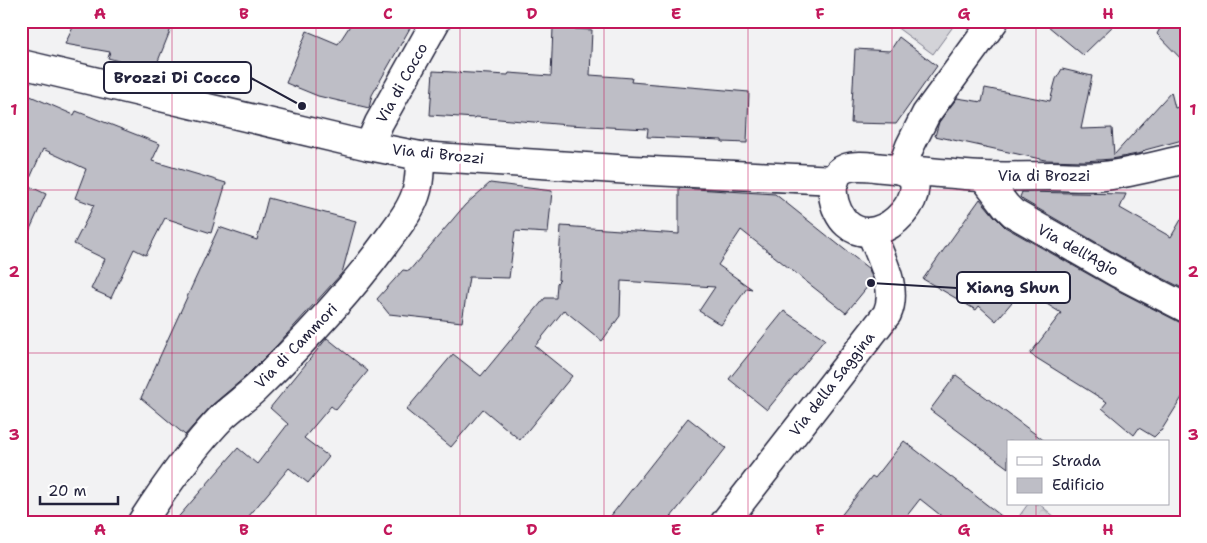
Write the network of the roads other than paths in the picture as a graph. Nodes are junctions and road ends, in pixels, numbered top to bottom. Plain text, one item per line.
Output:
1 (436, 21) edge
2 (994, 21) edge
3 (21, 64) edge
4 (369, 146) junction
5 (420, 156) junction
6 (1186, 159) edge
7 (901, 170) junction
8 (983, 176) junction
9 (835, 180) junction
10 (871, 232) junction
11 (1186, 308) edge
12 (142, 522) edge
13 (725, 522) edge

1 - 4 street, Via di Cocco
2 - 7 street
3 - 4 street, Via di Brozzi
4 - 5 street, Via di Brozzi
5 - 9 street, Via di Brozzi
5 - 12 street, Via di Cammori
6 - 8 street, Via di Brozzi
7 - 8 street, Via di Brozzi
7 - 9 street, Via di Brozzi
7 - 10 street
8 - 11 street, Via dell'Agio
9 - 10 street
10 - 13 street, Via della Saggina

